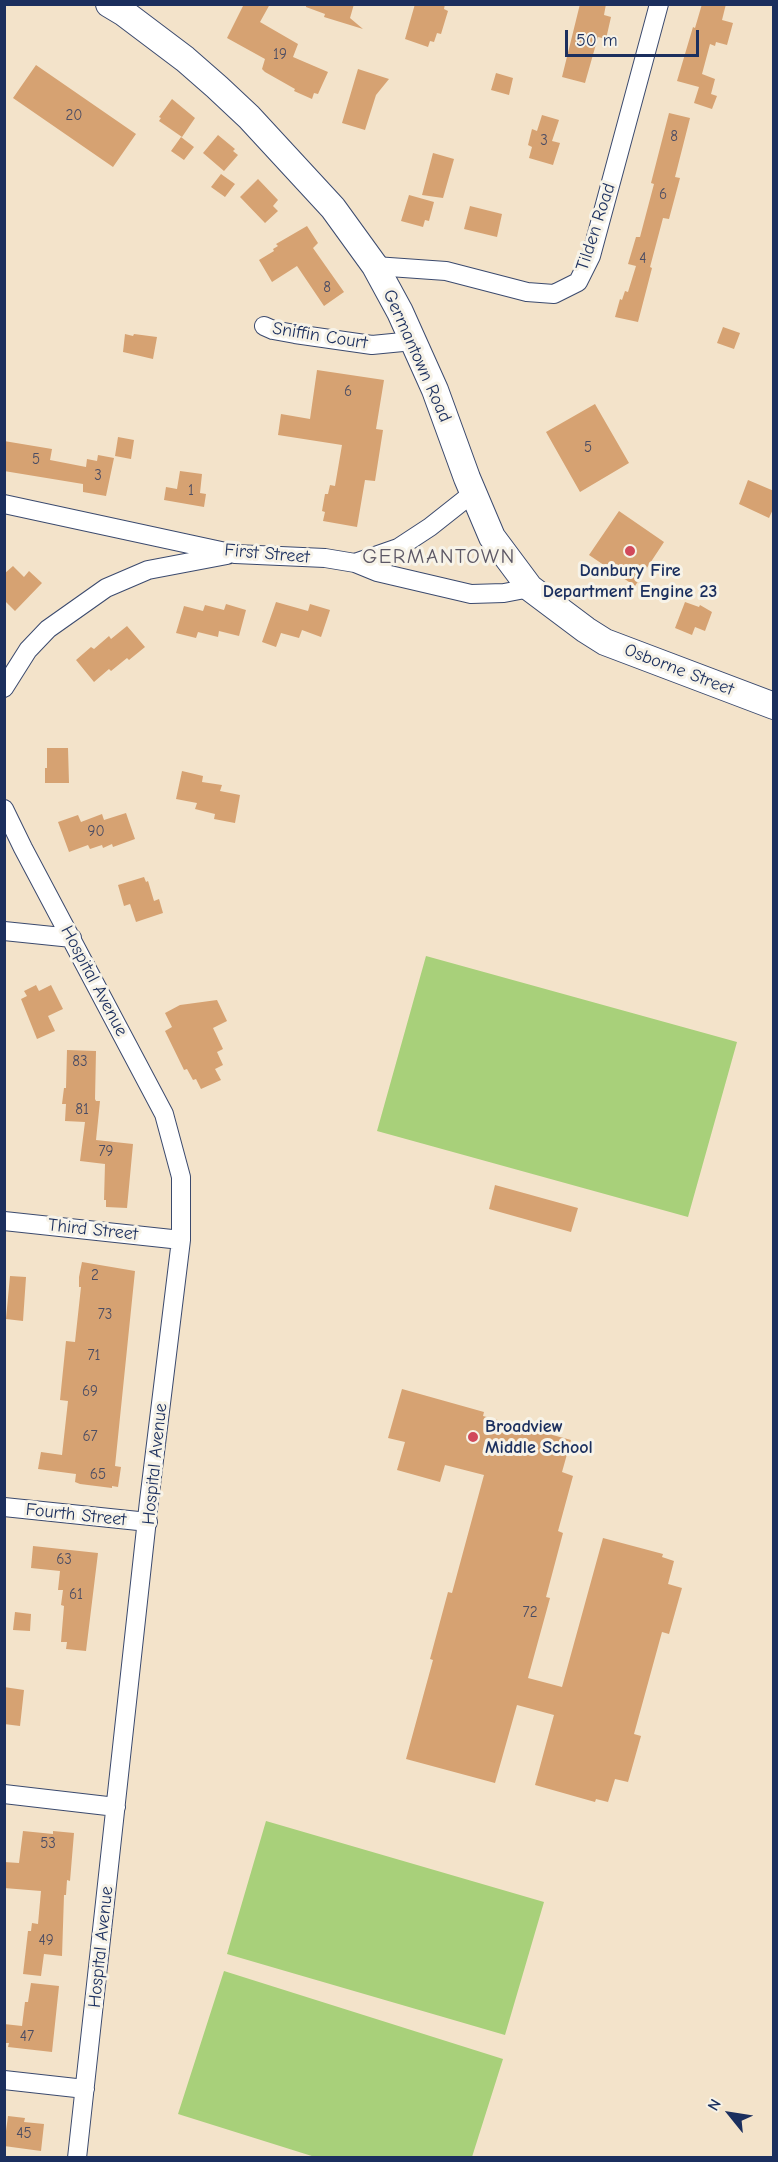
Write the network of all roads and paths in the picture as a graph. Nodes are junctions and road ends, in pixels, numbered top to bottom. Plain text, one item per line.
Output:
1 (110, 4) edge
2 (659, 4) edge
3 (375, 266) junction
4 (264, 326) dead end
5 (413, 341) junction
6 (473, 493) junction
7 (4, 504) edge
8 (235, 554) junction
9 (355, 563) junction
10 (530, 588) junction
11 (586, 630) joint
12 (4, 688) edge
13 (774, 706) edge
14 (4, 809) edge
15 (4, 931) edge
16 (72, 938) junction
17 (4, 1221) edge
18 (181, 1240) junction
19 (4, 1507) edge
20 (148, 1522) junction
21 (4, 1794) edge
22 (116, 1807) junction
23 (4, 2080) edge
24 (85, 2089) junction
25 (77, 2157) edge

1 - 3 main road, Germantown Road
2 - 3 street, Tilden Road
3 - 5 main road, Germantown Road
4 - 5 street, Sniffin Court
5 - 6 main road, Germantown Road
6 - 9 street
6 - 10 main road, Germantown Road
7 - 8 street, First Street
8 - 9 street, First Street
8 - 12 street
9 - 10 street, First Street
10 - 11 main road, Germantown Road
11 - 13 main road, Osborne Street
14 - 16 street, Hospital Avenue
15 - 16 street
16 - 18 street, Hospital Avenue
17 - 18 street, Third Street
18 - 20 street, Hospital Avenue
19 - 20 street, Fourth Street
20 - 22 street, Hospital Avenue
21 - 22 street
22 - 24 street, Hospital Avenue
23 - 24 street
24 - 25 street, Hospital Avenue

